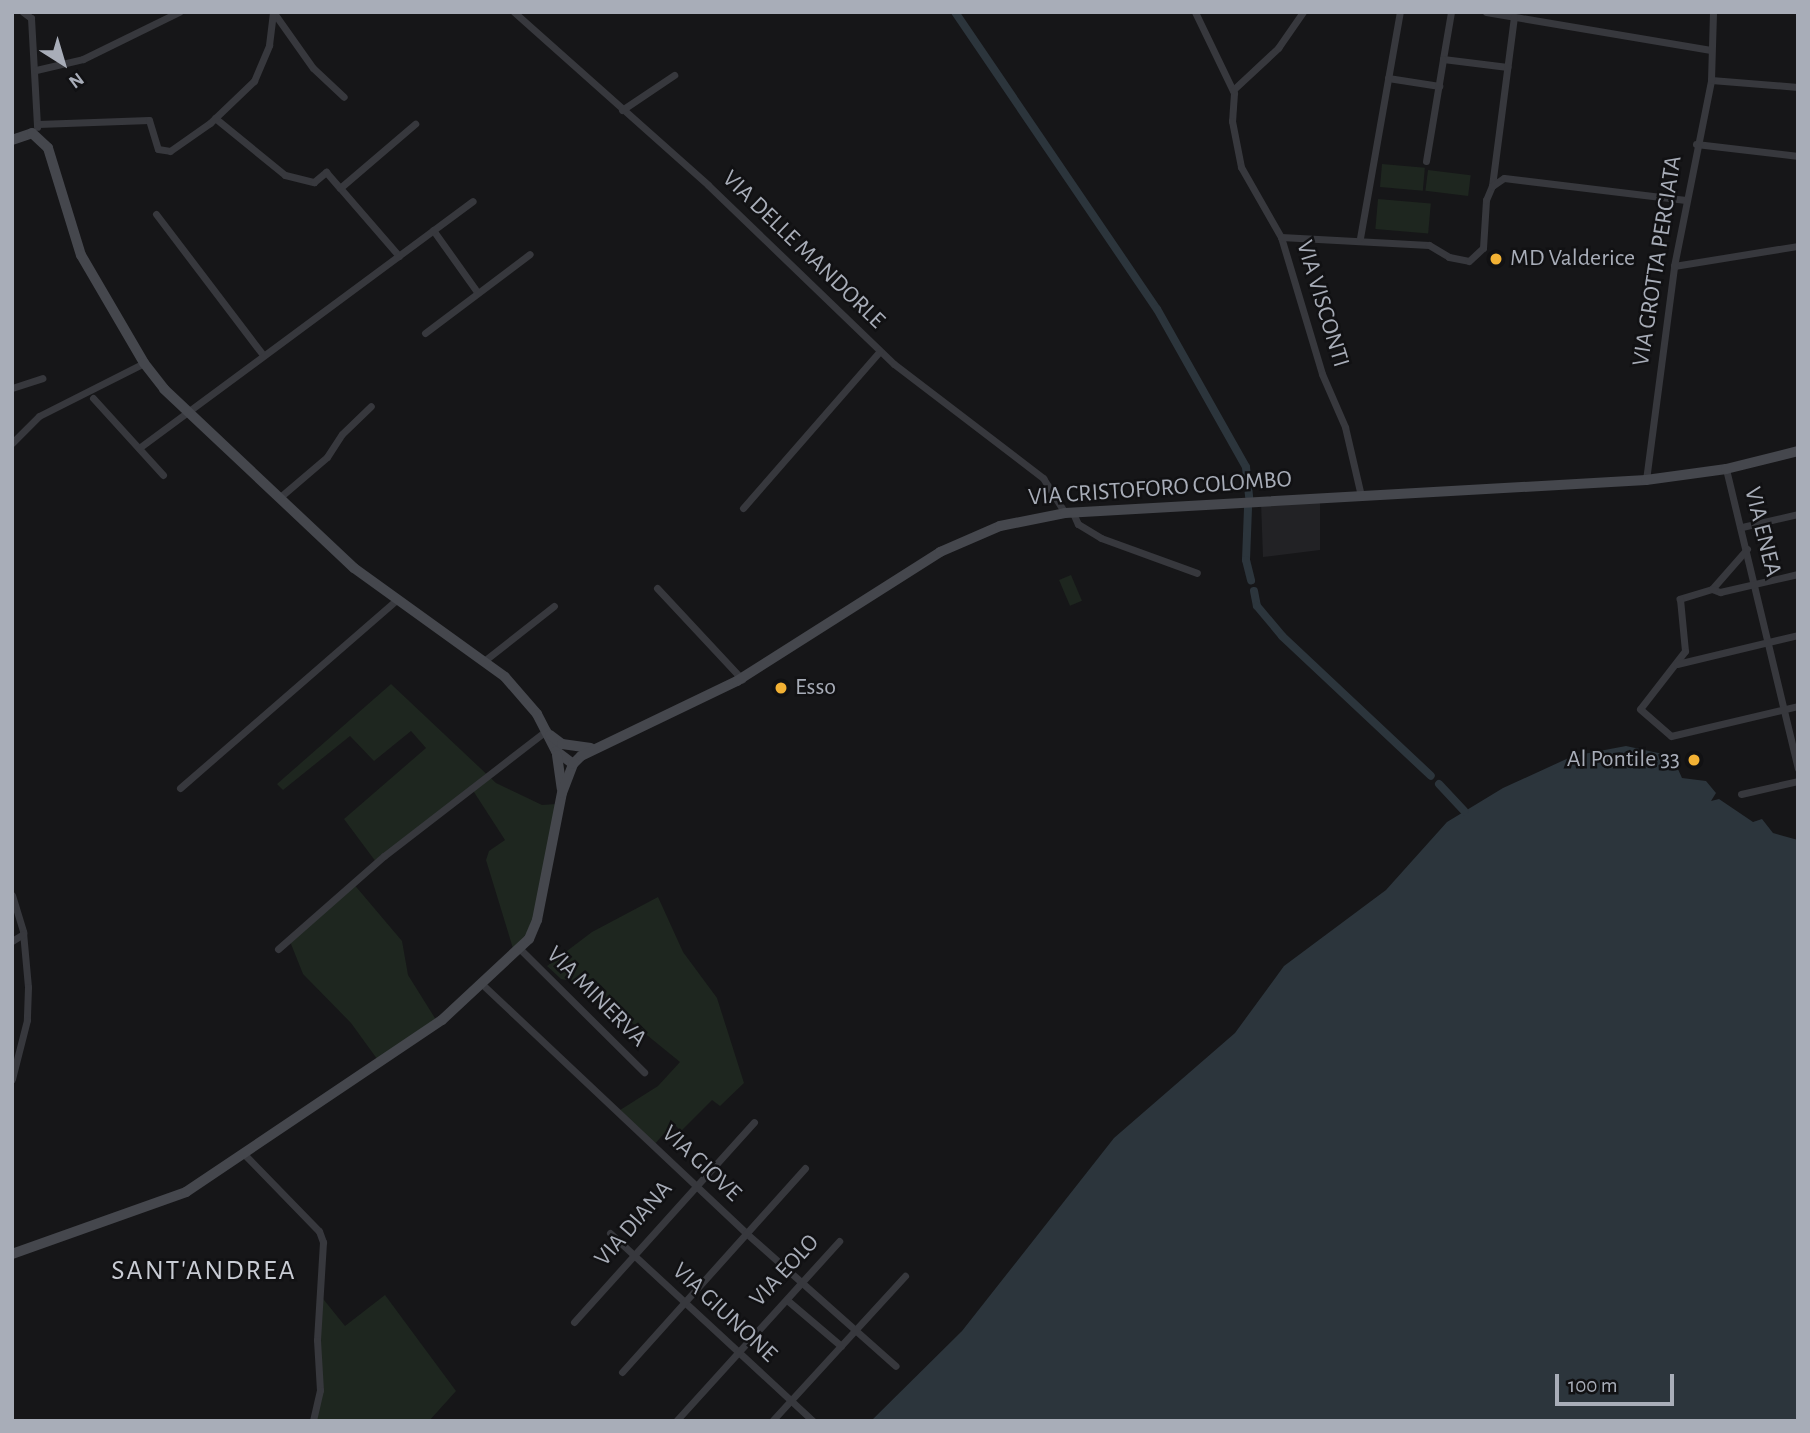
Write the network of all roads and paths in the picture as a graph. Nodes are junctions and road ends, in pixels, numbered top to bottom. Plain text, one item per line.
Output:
1 (23, 12) edge
2 (179, 12) edge
3 (273, 12) edge
4 (514, 12) edge
5 (1195, 12) edge
6 (1303, 12) edge
7 (1400, 12) edge
8 (1451, 12) edge
9 (1486, 12) edge
10 (1713, 12) edge
11 (31, 15) edge
12 (1514, 17) junction
13 (1711, 50) junction
14 (1443, 59) junction
15 (1508, 67) junction
16 (36, 70) junction
17 (674, 75) dead end
18 (1388, 78) junction
19 (1711, 80) junction
20 (1439, 86) junction
21 (1798, 87) edge
22 (1233, 90) junction
23 (344, 97) dead end
24 (622, 110) junction
25 (215, 118) junction
26 (415, 124) dead end
27 (37, 129) junction
28 (12, 140) edge
29 (1696, 145) junction
30 (1798, 156) edge
31 (1426, 161) dead end
32 (1492, 187) junction
33 (340, 188) junction
34 (1686, 200) junction
35 (473, 201) dead end
36 (156, 214) dead end
37 (433, 230) junction
38 (1281, 237) junction
39 (1360, 239) junction
40 (1798, 246) edge
41 (530, 254) dead end
42 (398, 256) junction
43 (1674, 266) junction
44 (478, 292) junction
45 (425, 333) dead end
46 (880, 351) junction
47 (263, 355) junction
48 (144, 363) junction
49 (43, 378) dead end
50 (12, 388) edge
51 (93, 398) dead end
52 (371, 406) dead end
53 (186, 409) junction
54 (12, 443) edge
55 (139, 448) junction
56 (1798, 451) edge
57 (1726, 469) junction
58 (163, 475) dead end
59 (1646, 480) junction
60 (1361, 496) junction
61 (279, 498) junction
62 (744, 508) dead end
63 (1069, 513) junction
64 (1798, 514) edge
65 (1742, 527) junction
66 (1747, 549) junction
67 (1197, 573) dead end
68 (1798, 574) edge
69 (1756, 584) junction
70 (657, 588) dead end
71 (1712, 589) junction
72 (395, 601) junction
73 (554, 607) dead end
74 (1798, 635) edge
75 (1768, 642) junction
76 (485, 661) junction
77 (1677, 664) junction
78 (742, 679) junction
79 (1798, 706) edge
80 (1783, 709) junction
81 (549, 732) junction
82 (559, 748) junction
83 (591, 748) junction
84 (573, 764) junction
85 (1798, 768) edge
86 (1798, 781) edge
87 (180, 788) dead end
88 (562, 793) junction
89 (1741, 794) dead end
90 (12, 895) edge
91 (23, 934) junction
92 (12, 941) edge
93 (278, 949) dead end
94 (520, 949) junction
95 (484, 986) junction
96 (644, 1072) dead end
97 (12, 1079) edge
98 (754, 1122) dead end
99 (244, 1154) junction
100 (805, 1168) dead end
101 (695, 1184) junction
102 (610, 1233) dead end
103 (746, 1233) junction
104 (839, 1241) dead end
105 (12, 1254) edge
106 (633, 1255) junction
107 (905, 1276) dead end
108 (803, 1285) junction
109 (788, 1300) junction
110 (685, 1303) junction
111 (574, 1322) dead end
112 (856, 1330) junction
113 (841, 1346) junction
114 (736, 1350) junction
115 (896, 1366) dead end
116 (622, 1372) dead end
117 (792, 1401) junction
118 (313, 1421) edge
119 (676, 1421) edge
120 (772, 1421) edge
121 (813, 1421) edge

1 - 11 street
2 - 16 street
3 - 23 street
3 - 25 street
4 - 24 street, VIA DELLE MANDORLE
5 - 22 street, VIA VISCONTI
6 - 22 street
7 - 18 street
8 - 14 street
9 - 12 street
10 - 13 street, VIA GROTTA PERCIATA
11 - 16 street
12 - 13 street
12 - 15 street
13 - 19 street, VIA GROTTA PERCIATA
14 - 15 street
14 - 20 street
15 - 32 street
16 - 27 street
17 - 24 street
18 - 20 street
18 - 39 street
19 - 21 street
19 - 29 street, VIA GROTTA PERCIATA
20 - 31 street
22 - 38 street, VIA VISCONTI
24 - 46 street, VIA DELLE MANDORLE
25 - 27 street
25 - 33 street
26 - 33 street
27 - 28 main road
27 - 48 main road
29 - 30 street
29 - 34 street, VIA GROTTA PERCIATA
32 - 34 street
32 - 39 street
33 - 42 street
34 - 43 street, VIA GROTTA PERCIATA
35 - 37 street
36 - 47 street
37 - 42 street
37 - 44 street
38 - 39 street
38 - 60 street, VIA VISCONTI
40 - 43 street
41 - 44 street
42 - 47 street
43 - 59 street, VIA GROTTA PERCIATA
44 - 45 street
46 - 62 street
46 - 63 street, VIA DELLE MANDORLE
47 - 53 street
48 - 53 main road
48 - 54 street
49 - 50 street
51 - 55 street
52 - 61 street
53 - 55 street
53 - 61 main road
55 - 58 street
56 - 57 main road, VIA CRISTOFORO COLOMBO
57 - 59 main road, VIA CRISTOFORO COLOMBO
57 - 65 street, VIA ENEA
59 - 60 main road, VIA CRISTOFORO COLOMBO
60 - 63 main road, VIA CRISTOFORO COLOMBO
61 - 72 main road
63 - 67 street, VIA DELLE MANDORLE
63 - 78 main road, VIA CRISTOFORO COLOMBO
64 - 65 street
65 - 66 street, VIA ENEA
66 - 69 street, VIA ENEA
66 - 71 street
68 - 69 street
69 - 71 street
69 - 75 street, VIA ENEA
70 - 78 street
71 - 77 street
72 - 76 main road
72 - 87 street
73 - 76 street
74 - 75 street
75 - 77 street
75 - 80 street, VIA ENEA
76 - 81 main road
77 - 80 street
78 - 83 main road, VIA CRISTOFORO COLOMBO
79 - 80 street
80 - 85 street, VIA ENEA
81 - 82 main road
81 - 93 street
82 - 83 main road
82 - 84 main road
82 - 88 main road
83 - 84 main road, VIA CRISTOFORO COLOMBO
84 - 88 main road
86 - 89 street
88 - 94 main road
90 - 91 street
91 - 92 street
91 - 97 street
94 - 95 main road
94 - 96 street, VIA MINERVA
95 - 99 main road
95 - 101 street, VIA GIOVE
98 - 101 street, VIA DIANA
99 - 105 main road
99 - 118 street
100 - 103 street
101 - 103 street, VIA GIOVE
101 - 106 street, VIA DIANA
102 - 106 street, VIA GIUNONE
103 - 108 street, VIA GIOVE
103 - 110 street
104 - 108 street, VIA EOLO
106 - 110 street, VIA GIUNONE
106 - 111 street, VIA DIANA
107 - 112 street
108 - 109 street, VIA EOLO
108 - 112 street, VIA GIOVE
109 - 113 street
109 - 114 street, VIA EOLO
110 - 114 street, VIA GIUNONE
110 - 116 street
112 - 113 street
112 - 115 street, VIA GIOVE
113 - 117 street
114 - 117 street, VIA GIUNONE
114 - 119 street, VIA EOLO
117 - 120 street
117 - 121 street, VIA GIUNONE

